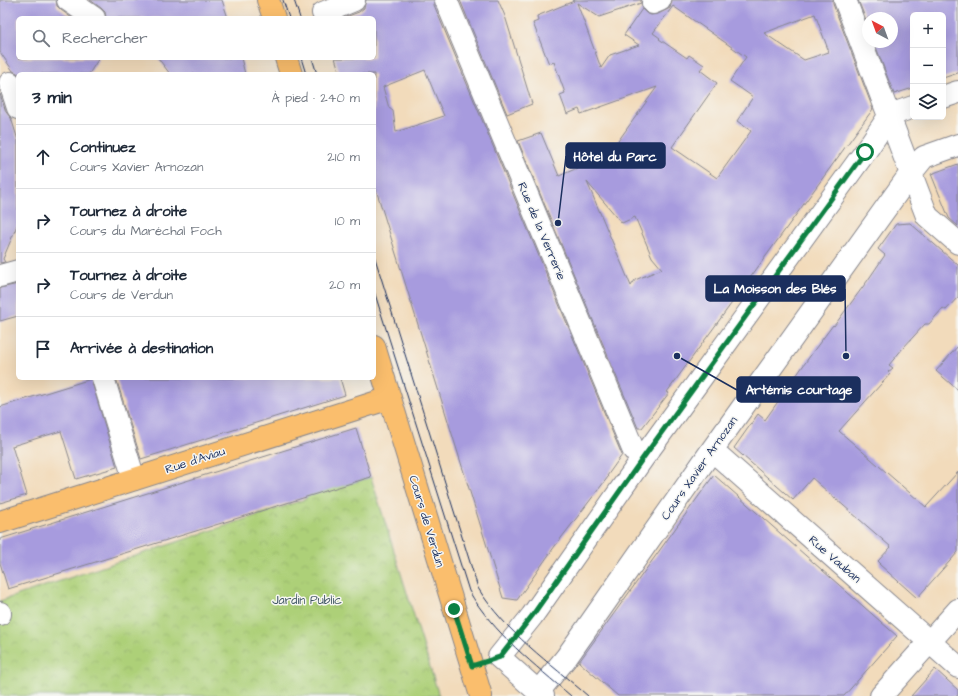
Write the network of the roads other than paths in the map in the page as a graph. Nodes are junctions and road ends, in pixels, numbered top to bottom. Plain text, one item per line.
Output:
1 (68, 0) edge
2 (268, 0) edge
3 (354, 0) edge
4 (446, 0) edge
5 (845, 0) edge
6 (323, 13) dead end
7 (91, 16) edge
8 (273, 16) edge
9 (287, 60) edge
10 (290, 72) edge
11 (10, 83) dead end
12 (958, 92) edge
13 (946, 96) edge
14 (16, 102) edge
15 (910, 108) edge
16 (890, 115) junction
17 (958, 145) edge
18 (911, 173) junction
19 (958, 243) edge
20 (16, 272) edge
21 (0, 276) edge
22 (376, 352) edge
23 (104, 380) edge
24 (390, 398) junction
25 (712, 450) junction
26 (643, 458) junction
27 (134, 479) junction
28 (0, 522) edge
29 (958, 610) edge
30 (929, 642) junction
31 (500, 657) junction
32 (472, 666) junction
33 (958, 667) edge
34 (540, 694) edge
35 (481, 696) edge
36 (881, 696) edge

1 - 7 street
2 - 8 main road
3 - 6 street
4 - 26 street, Rue de la Verrerie
5 - 16 street
9 - 10 main road
11 - 14 street
12 - 13 street
15 - 16 street
16 - 18 street
16 - 26 street
17 - 18 street, Cours Xavier Arnozan
18 - 19 street
18 - 25 street, Cours Xavier Arnozan
20 - 21 street
22 - 24 main road, Cours de Verdun
23 - 27 street
24 - 27 main road, Rue d'Aviau
24 - 32 main road, Cours de Verdun
25 - 30 street, Rue Vauban
25 - 34 street, Cours Xavier Arnozan
26 - 31 street
27 - 28 main road, Rue d'Aviau
29 - 30 street
30 - 33 street, Rue Vauban
30 - 36 street
31 - 32 street
31 - 34 street
32 - 35 main road, Cours de Verdun

